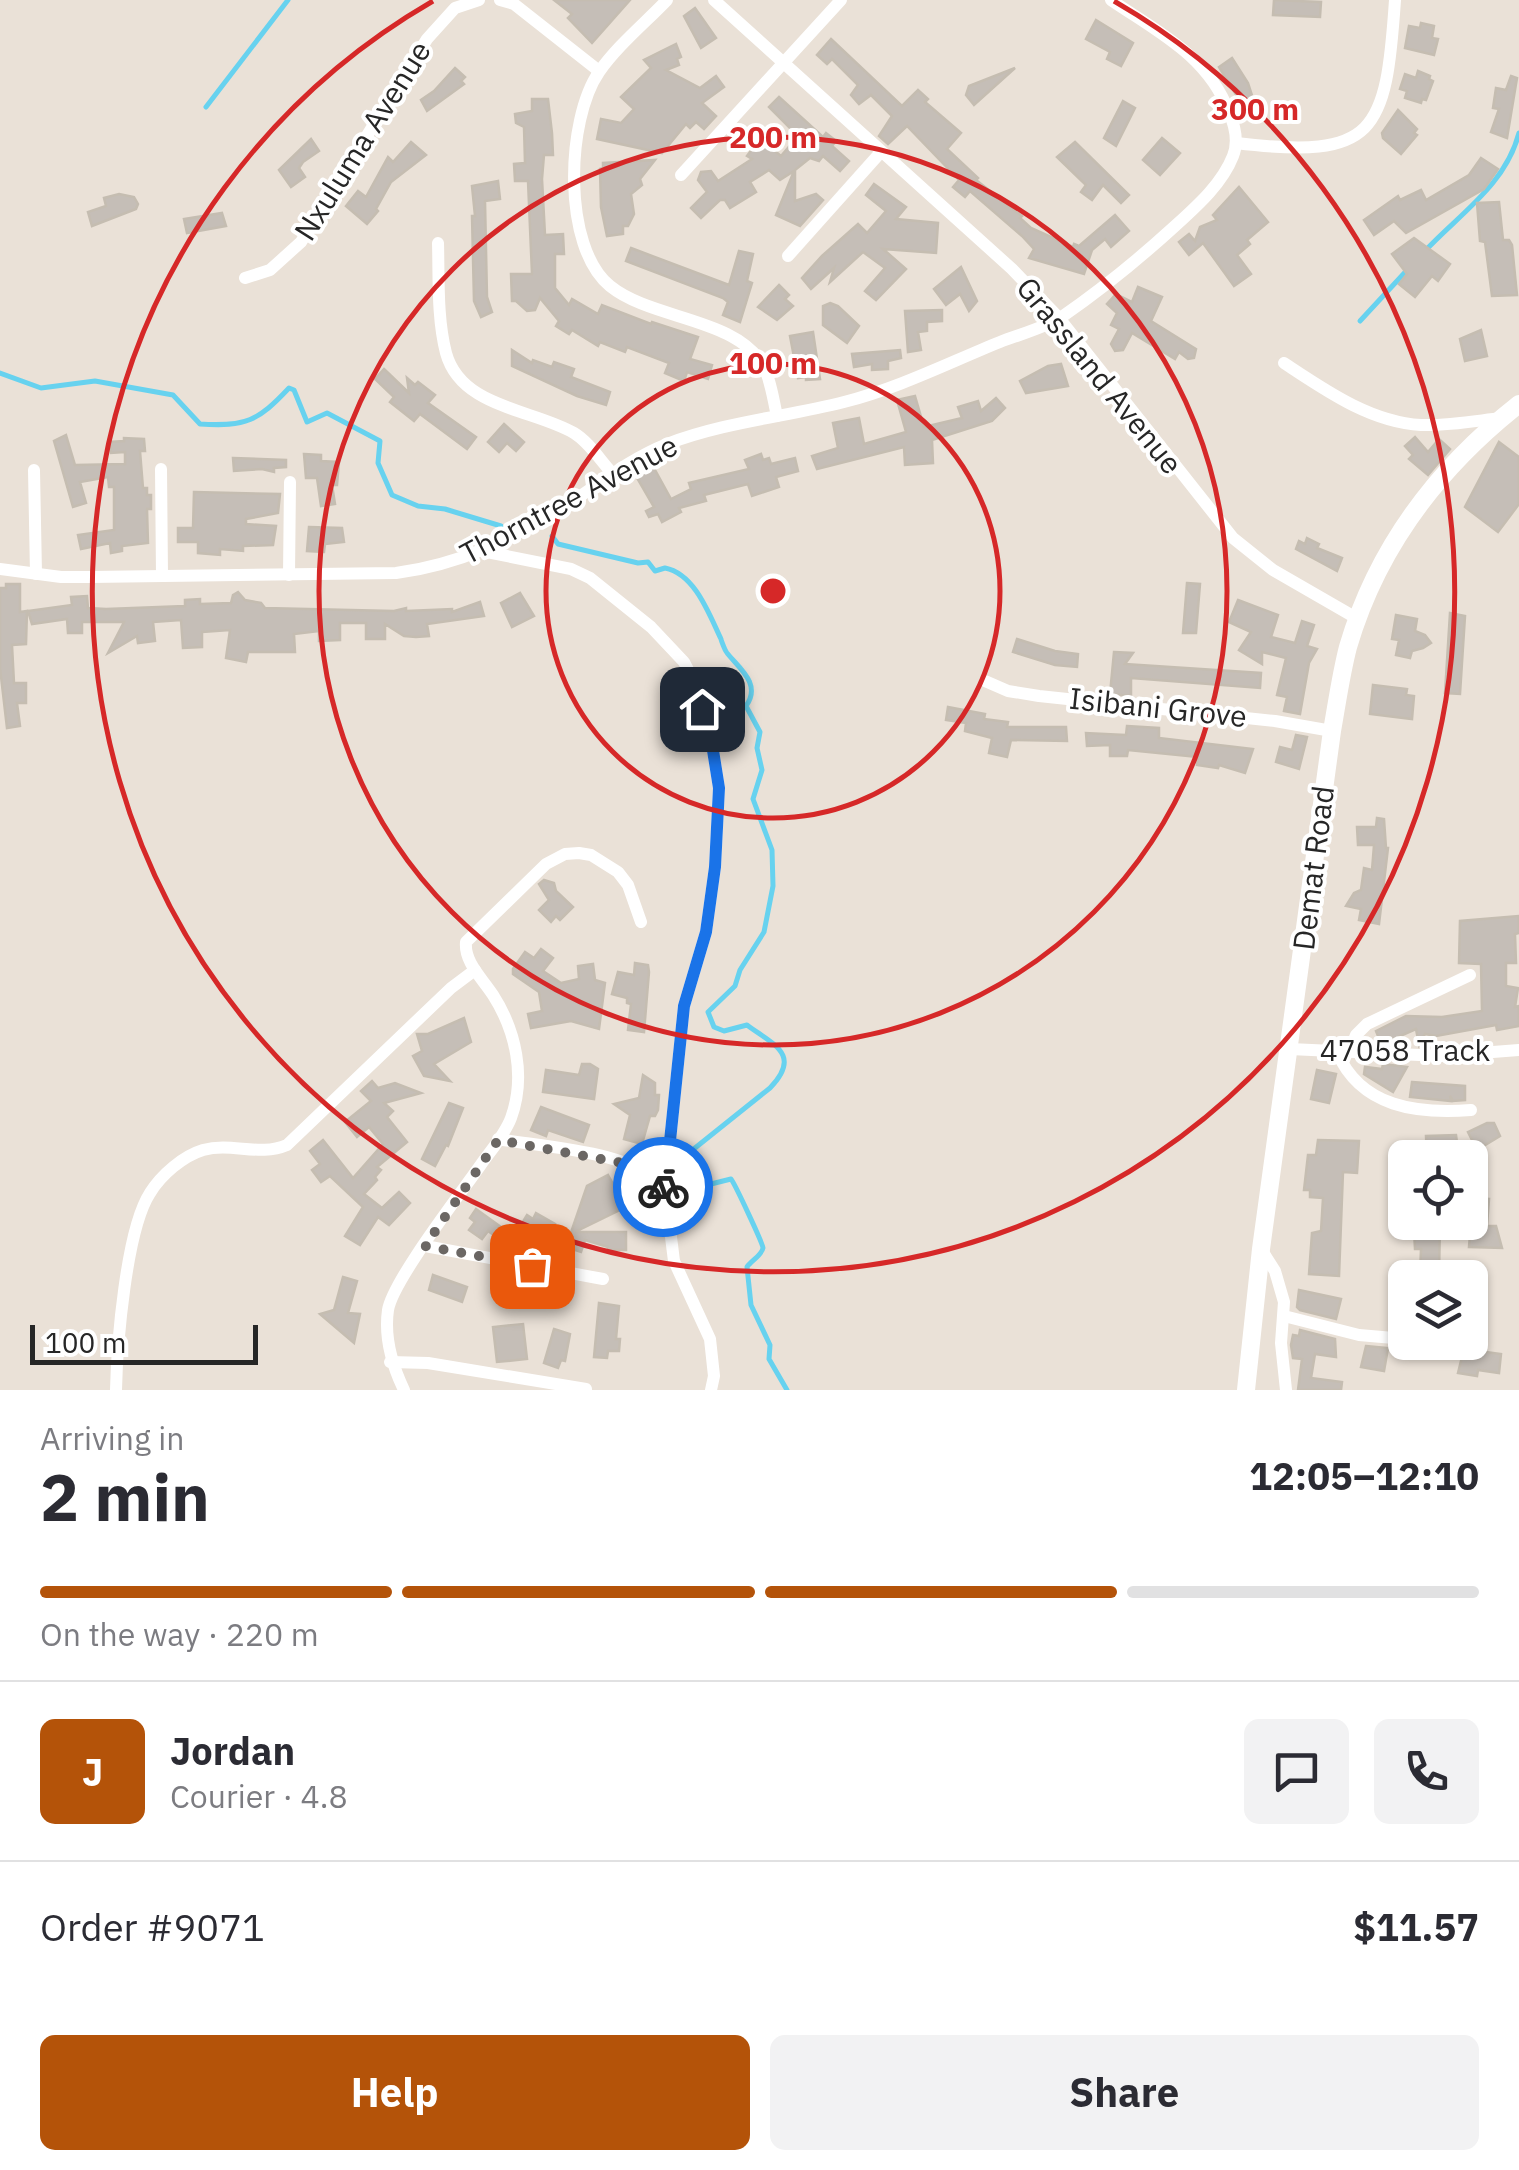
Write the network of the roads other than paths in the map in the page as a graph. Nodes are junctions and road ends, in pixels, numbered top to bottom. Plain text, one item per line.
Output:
1 (479, 0) edge
2 (500, 0) edge
3 (666, 0) edge
4 (714, 0) edge
5 (841, 0) edge
6 (1111, 0) edge
7 (1394, 0) edge
8 (785, 64) junction
9 (599, 71) junction
10 (1236, 143) junction
11 (880, 152) junction
12 (682, 175) dead end
13 (438, 243) dead end
14 (788, 256) dead end
15 (245, 278) dead end
16 (1060, 318) junction
17 (1284, 363) dead end
18 (1519, 404) edge
19 (776, 416) junction
20 (1501, 418) junction
21 (161, 469) dead end
22 (34, 470) dead end
23 (612, 473) junction
24 (290, 482) dead end
25 (482, 551) junction
26 (0, 569) edge
27 (36, 574) junction
28 (162, 575) junction
29 (290, 575) junction
30 (1358, 620) junction
31 (985, 682) dead end
32 (1332, 731) junction
33 (640, 922) dead end
34 (474, 970) junction
35 (1470, 975) dead end
36 (1290, 1049) junction
37 (1519, 1050) edge
38 (1344, 1051) junction
39 (1471, 1110) dead end
40 (498, 1140) junction
41 (665, 1189) junction
42 (425, 1246) junction
43 (1262, 1250) junction
44 (603, 1280) dead end
45 (1284, 1316) junction
46 (1388, 1338) edge
47 (390, 1362) junction
48 (586, 1389) edge
49 (116, 1390) edge
50 (404, 1390) edge
51 (711, 1390) edge
52 (1246, 1390) edge
53 (1286, 1390) edge

1 - 15 street, Nxuluma Avenue
2 - 9 street
3 - 9 street
4 - 8 street, Grassland Avenue
5 - 8 street
6 - 10 street
7 - 10 street
8 - 11 street, Grassland Avenue
8 - 12 street
9 - 19 street
10 - 16 street, Thorntree Avenue
11 - 14 street
11 - 16 street, Grassland Avenue
13 - 23 street
16 - 19 street, Thorntree Avenue
16 - 30 street, Grassland Avenue
17 - 20 street
18 - 20 street, Demat Road
19 - 23 street, Thorntree Avenue
20 - 30 street, Demat Road
21 - 28 street
22 - 27 street
23 - 25 street, Thorntree Avenue
24 - 29 street
25 - 29 street, Thorntree Avenue
25 - 41 street
26 - 27 street, Thorntree Avenue
27 - 28 street, Thorntree Avenue
28 - 29 street, Thorntree Avenue
30 - 32 street, Demat Road
31 - 32 street, Isibani Grove
32 - 36 street, Demat Road
33 - 34 street
34 - 40 street
34 - 49 street
35 - 38 street
36 - 38 street, 47058 Track
36 - 43 street, Demat Road
37 - 38 street, 47058 Track
38 - 39 street
40 - 41 street
40 - 42 street
41 - 51 street
42 - 44 street
42 - 47 street
43 - 45 street
43 - 52 street, Demat Road
45 - 46 street
45 - 53 street
47 - 48 street
47 - 50 street

